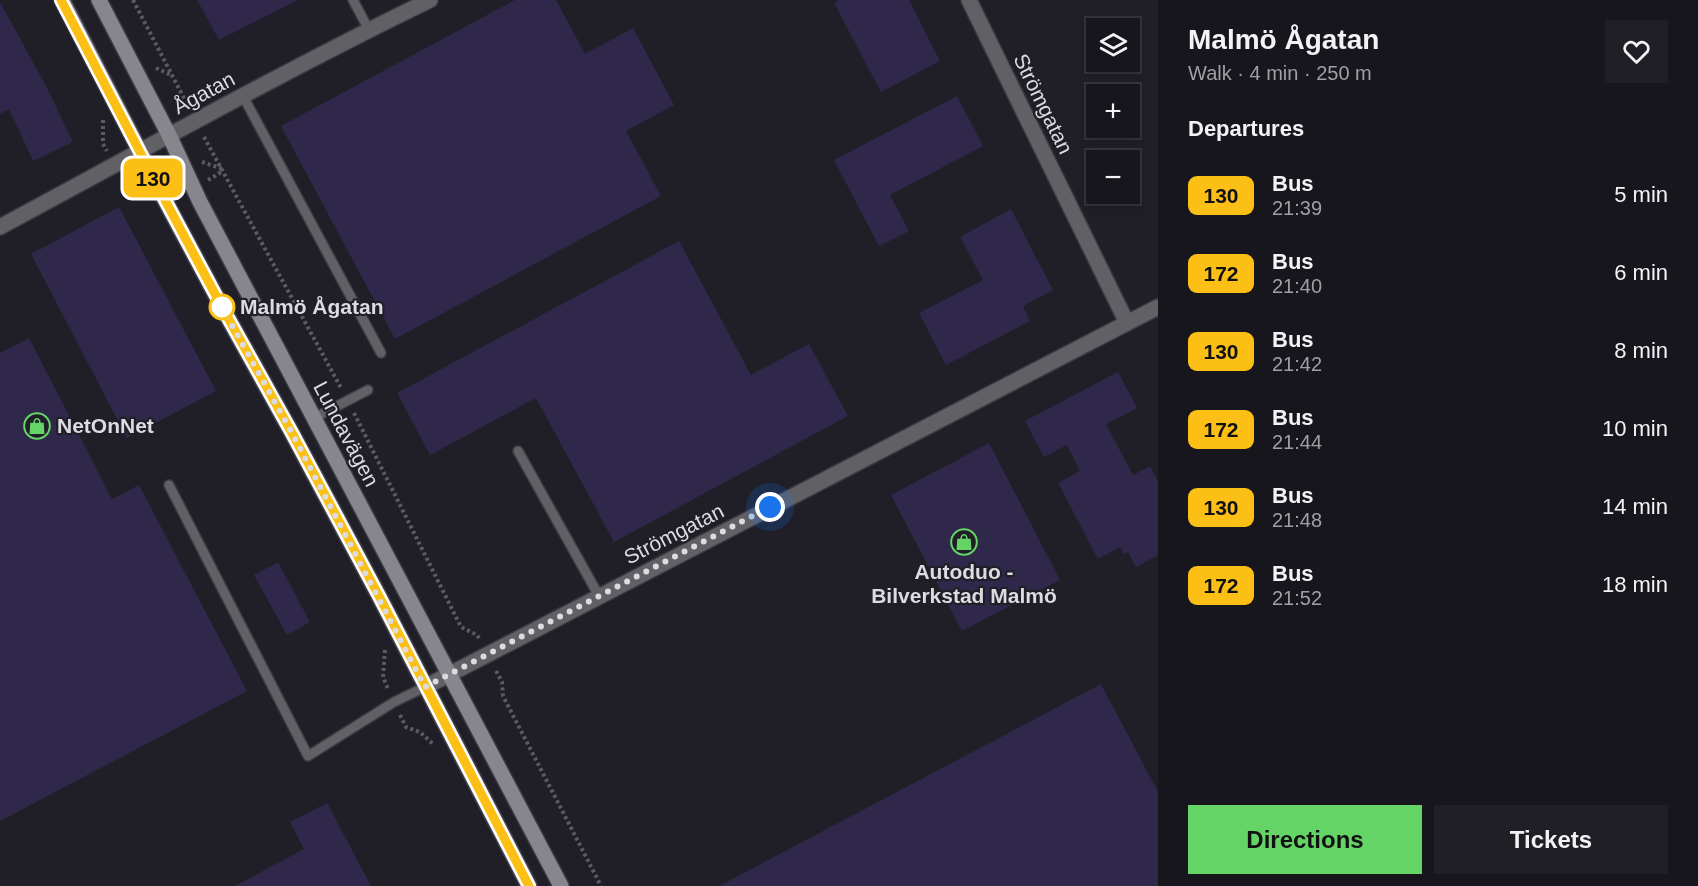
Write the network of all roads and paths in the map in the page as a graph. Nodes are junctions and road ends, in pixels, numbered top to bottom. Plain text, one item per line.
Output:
1 (62, 0) edge
2 (99, 0) edge
3 (133, 0) edge
4 (353, 0) edge
5 (430, 0) edge
6 (969, 0) edge
7 (369, 30) junction
8 (151, 66) dead end
9 (172, 75) junction
10 (243, 96) junction
11 (195, 122) junction
12 (168, 135) junction
13 (139, 151) junction
14 (203, 162) dead end
15 (223, 169) junction
16 (0, 227) edge
17 (1158, 307) edge
18 (1127, 323) junction
19 (381, 354) dead end
20 (368, 390) dead end
21 (348, 400) junction
22 (314, 418) junction
23 (518, 452) dead end
24 (169, 485) dead end
25 (599, 596) junction
26 (487, 654) junction
27 (448, 674) junction
28 (425, 687) junction
29 (529, 886) edge
30 (561, 886) edge
31 (601, 886) edge

1 - 13 main road
2 - 12 main road, Lundavägen
3 - 9 path
4 - 7 lane
5 - 7 street, Ågatan
6 - 18 street, Strömgatan
7 - 10 street, Ågatan
8 - 9 path
9 - 11 path
10 - 11 street, Ågatan
10 - 19 lane
11 - 12 street, Ågatan
11 - 15 path
12 - 13 street, Ågatan
12 - 22 main road, Lundavägen
13 - 16 street, Ågatan
13 - 28 main road
14 - 15 path
15 - 21 path
17 - 18 street, Strömgatan
18 - 25 street, Strömgatan
20 - 21 lane
21 - 22 lane
21 - 26 path
22 - 27 main road, Lundavägen
23 - 25 lane
24 - 28 lane, Strömgatan
25 - 26 street, Strömgatan
26 - 27 street, Strömgatan
26 - 31 path
27 - 28 street, Strömgatan
27 - 30 main road, Lundavägen
28 - 29 main road

